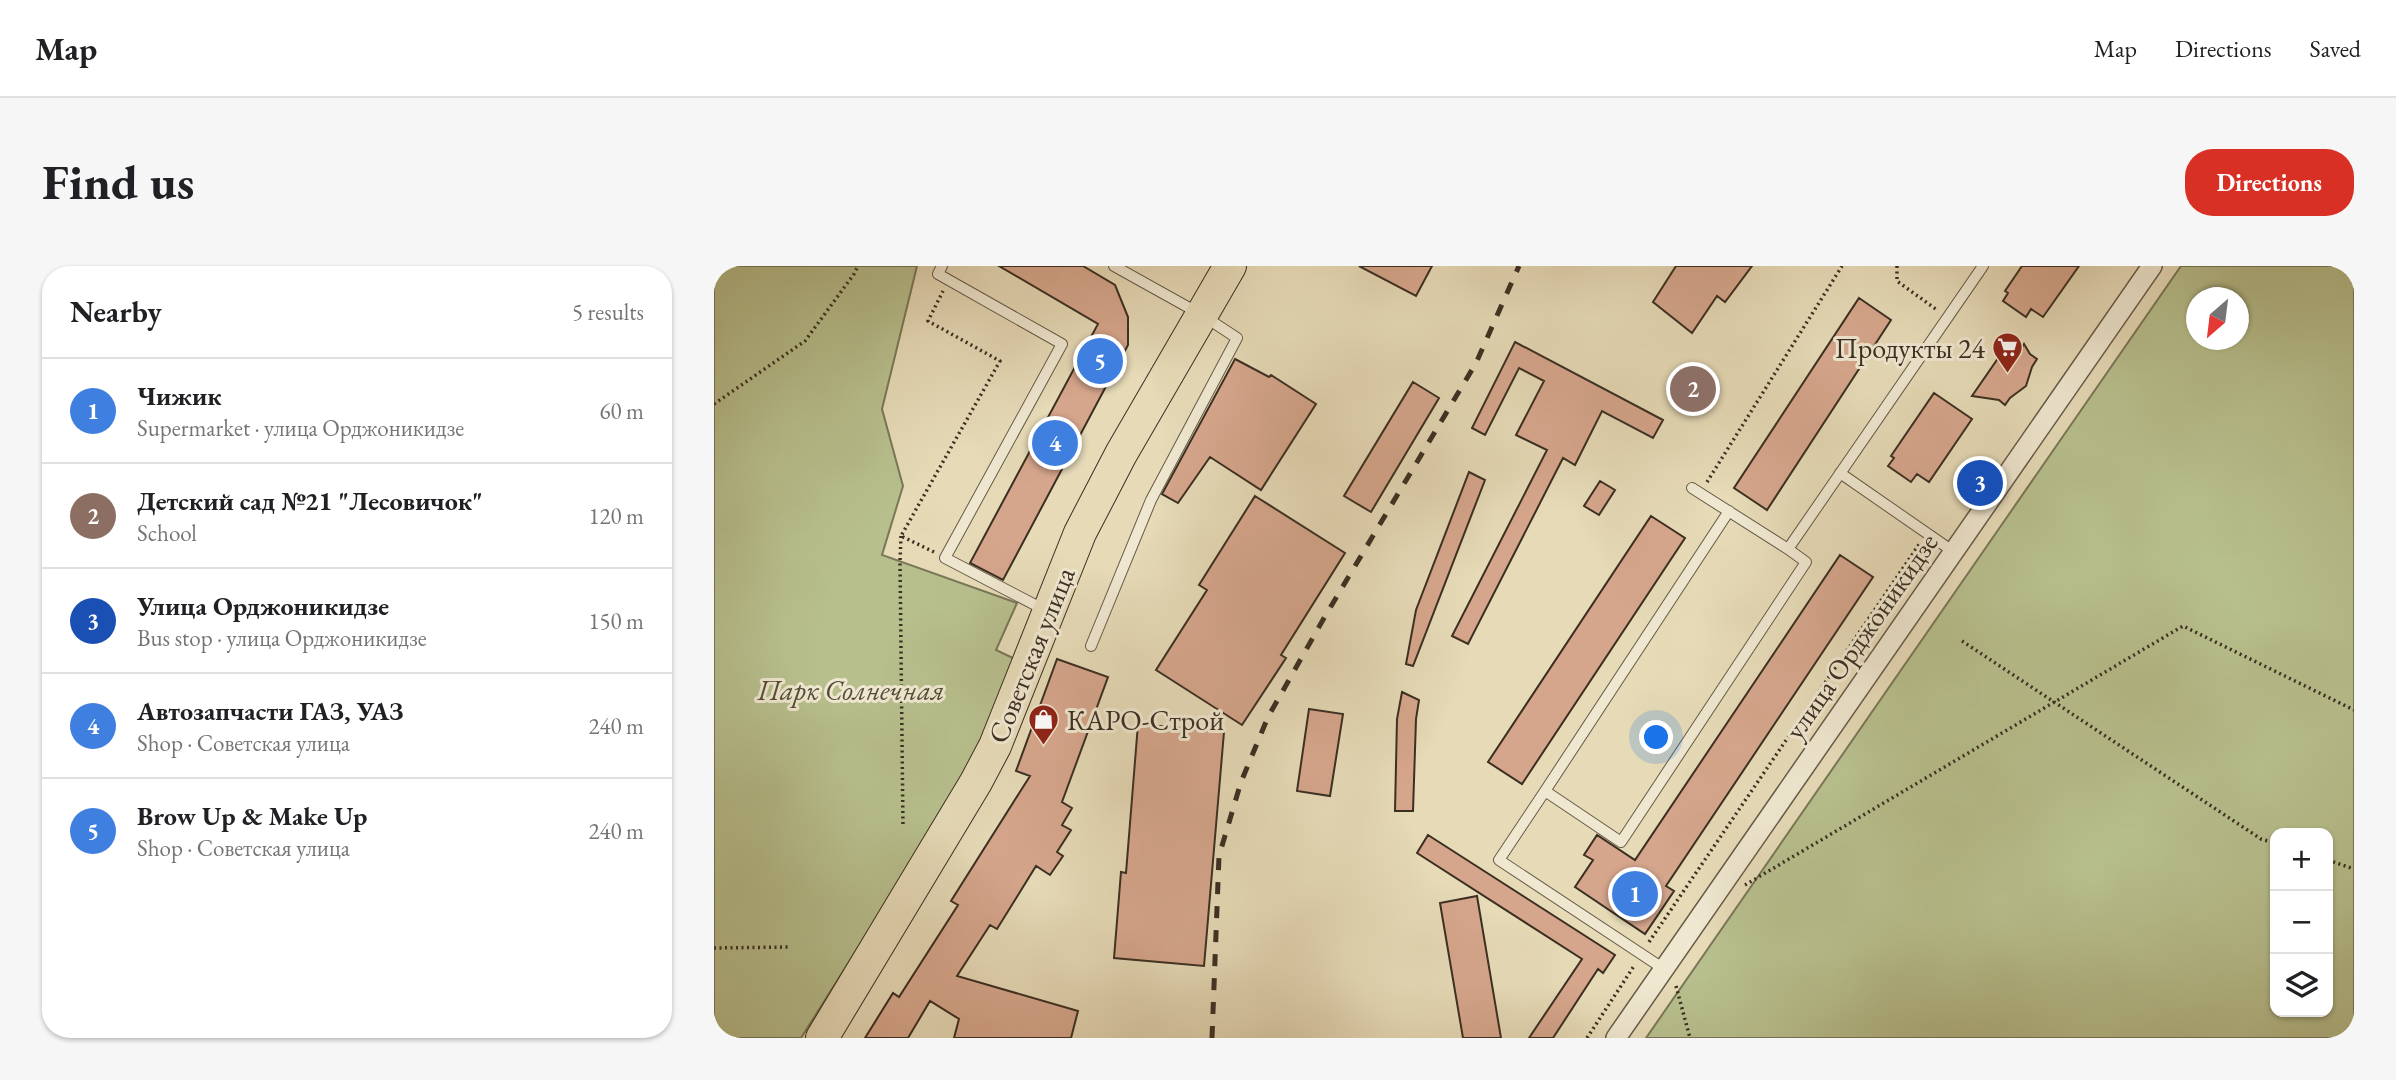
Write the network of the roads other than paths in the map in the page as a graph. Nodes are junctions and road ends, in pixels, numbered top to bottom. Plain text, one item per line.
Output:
1 (942, 266) edge
2 (1114, 266) edge
3 (1230, 266) edge
4 (1983, 266) edge
5 (2152, 266) edge
6 (1202, 315) junction
7 (1840, 473) junction
8 (1696, 490) road end
9 (1729, 511) junction
10 (1788, 549) junction
11 (1954, 552) junction
12 (1048, 612) junction
13 (1091, 646) dead end
14 (1545, 791) junction
15 (1667, 965) junction
16 (822, 1038) edge
17 (1616, 1038) edge

1 - 12 lane
2 - 6 lane
3 - 6 main road, Советская улица
4 - 7 lane
5 - 11 street, улица Орджоникидзе
6 - 12 main road, Советская улица
6 - 13 lane
7 - 10 lane
7 - 11 lane
8 - 9 lane
9 - 10 lane
9 - 14 lane
10 - 14 lane
11 - 15 street, улица Орджоникидзе
12 - 16 main road, Советская улица
14 - 15 lane
15 - 17 street, улица Орджоникидзе

